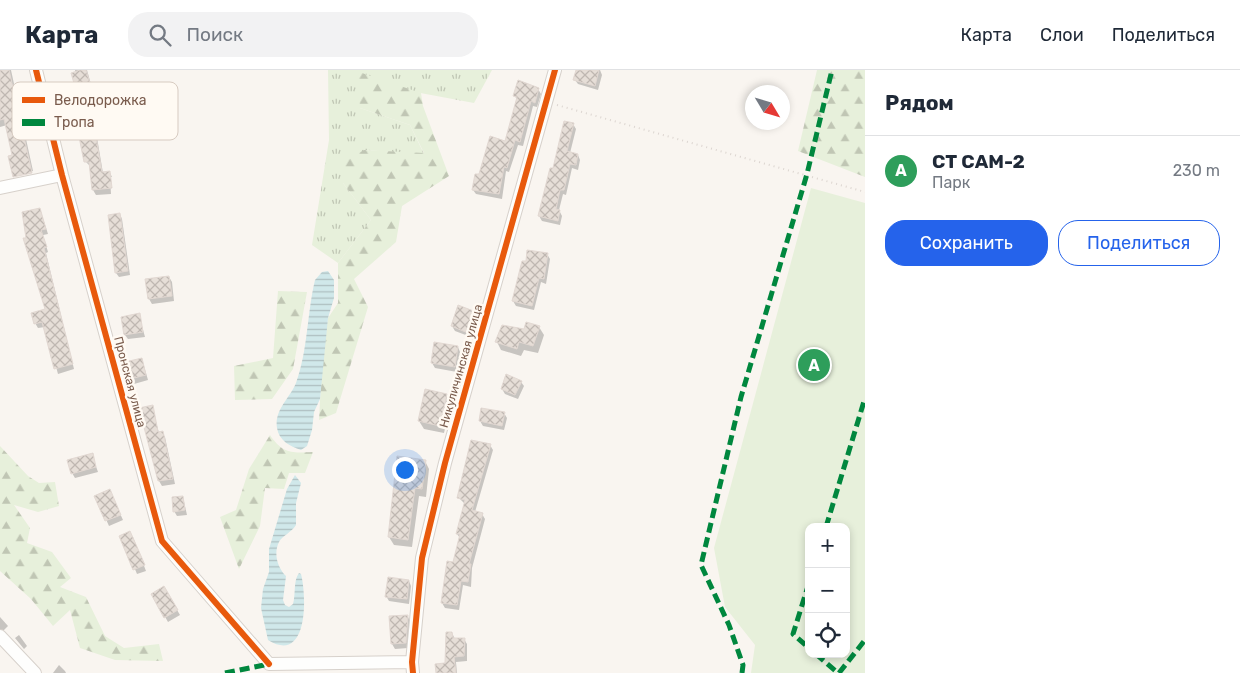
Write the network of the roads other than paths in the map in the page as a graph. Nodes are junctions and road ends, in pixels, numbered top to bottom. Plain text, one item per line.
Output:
1 (555, 70) edge
2 (53, 140) edge
3 (62, 176) junction
4 (0, 188) edge
5 (0, 636) edge
6 (413, 667) edge
7 (35, 673) edge

1 - 6 street, Никуличинская улица
2 - 3 street, Пронская улица
3 - 4 street
3 - 6 street, Пронская улица
5 - 7 street

